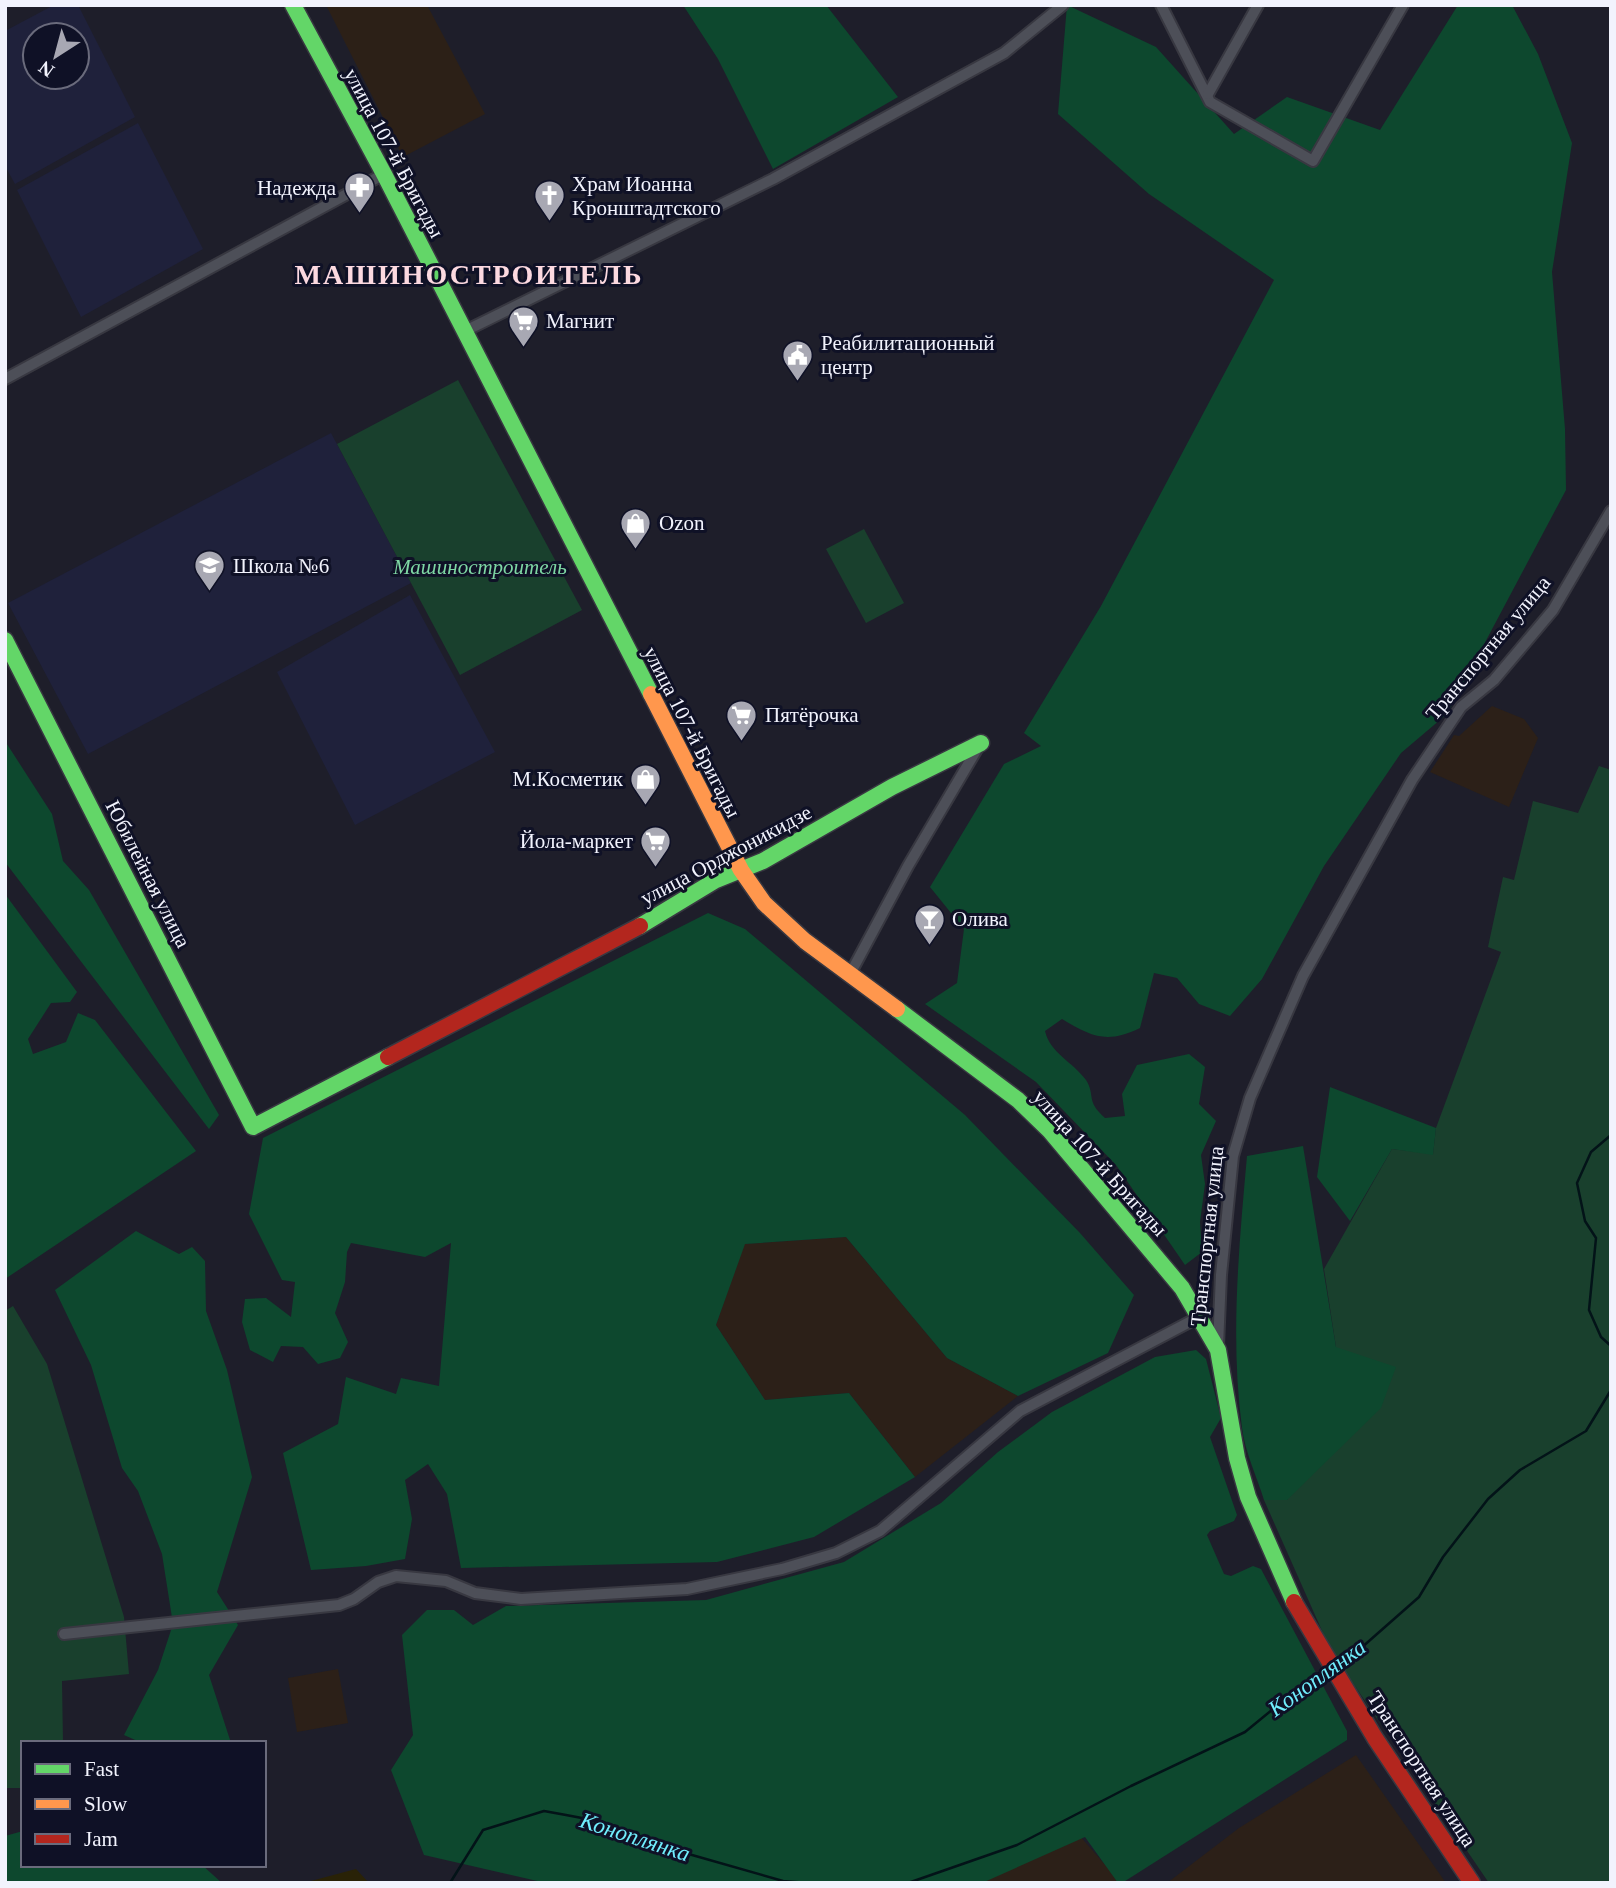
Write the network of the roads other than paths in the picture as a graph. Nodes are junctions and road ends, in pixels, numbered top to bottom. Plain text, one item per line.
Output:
1 (293, 5) edge
2 (1063, 5) edge
3 (1161, 5) edge
4 (1258, 5) edge
5 (1403, 5) edge
6 (1208, 94) junction
7 (384, 174) junction
8 (463, 332) junction
9 (5, 379) edge
10 (1611, 511) edge
11 (5, 640) edge
12 (981, 743) joint
13 (741, 870) junction
14 (849, 976) junction
15 (253, 1127) joint
16 (1201, 1316) junction
17 (1218, 1350) junction
18 (64, 1634) dead end
19 (1472, 1883) edge

1 - 7 main road, улица 107-й Бригады
2 - 8 street
3 - 6 street
4 - 6 street
5 - 6 street
7 - 8 main road, улица 107-й Бригады
7 - 9 street
8 - 13 main road, улица 107-й Бригады
10 - 17 street, Транспортная улица
11 - 15 main road, Юбилейная улица
12 - 13 main road, улица Орджоникидзе
12 - 14 street, улица Орджоникидзе
13 - 14 main road, улица 107-й Бригады
13 - 15 main road, улица Орджоникидзе
14 - 16 main road, улица 107-й Бригады
16 - 17 main road, улица 107-й Бригады
16 - 18 street
17 - 19 main road, Транспортная улица

